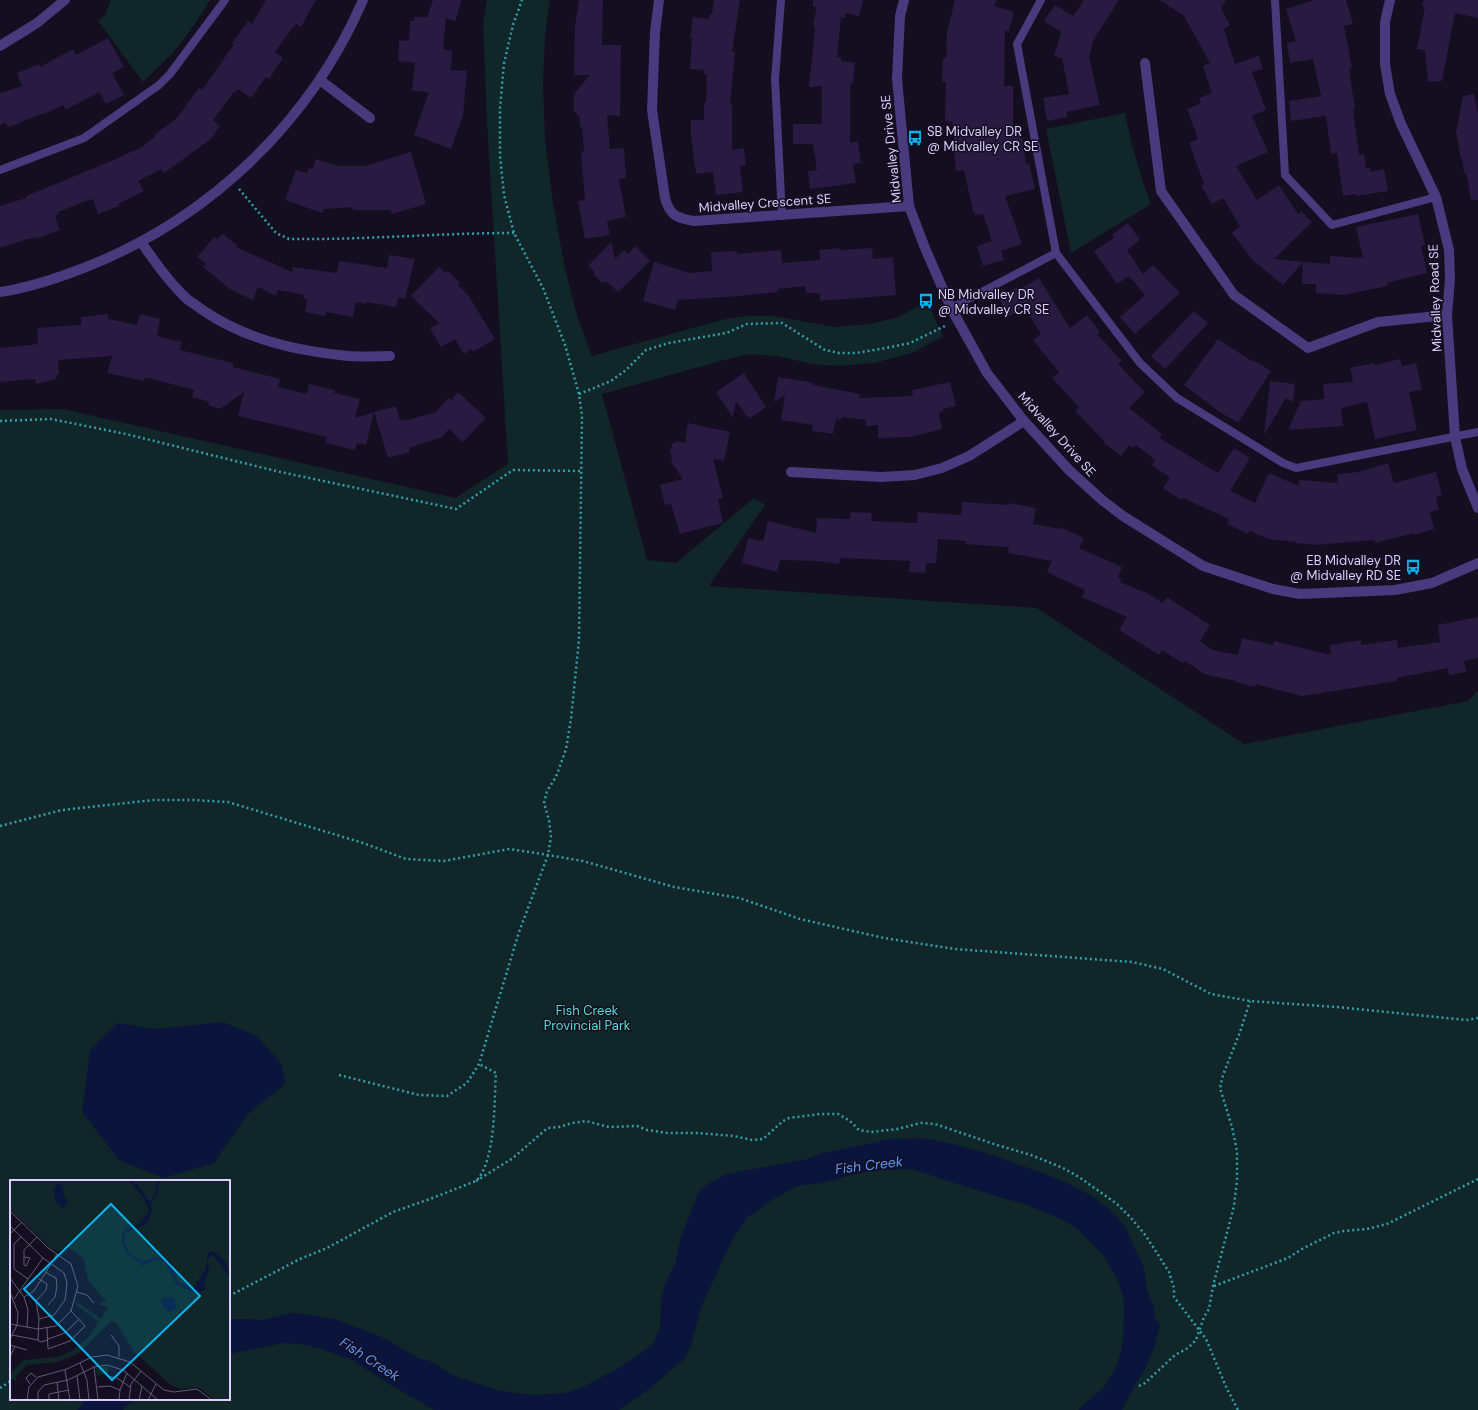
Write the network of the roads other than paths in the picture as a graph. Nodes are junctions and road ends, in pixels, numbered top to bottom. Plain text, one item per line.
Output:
1 (65, 0) edge
2 (225, 0) edge
3 (363, 0) edge
4 (659, 0) edge
5 (781, 0) edge
6 (904, 0) edge
7 (1041, 0) edge
8 (1275, 0) edge
9 (1390, 0) edge
10 (0, 46) edge
11 (1145, 63) dead end
12 (320, 80) junction
13 (370, 118) dead end
14 (0, 170) edge
15 (1436, 197) junction
16 (910, 206) junction
17 (782, 216) junction
18 (141, 242) junction
19 (1056, 253) junction
20 (0, 292) edge
21 (951, 308) junction
22 (1448, 315) junction
23 (390, 356) dead end
24 (1024, 421) junction
25 (1478, 432) edge
26 (1455, 437) junction
27 (791, 472) dead end
28 (1478, 508) edge
29 (1478, 563) edge

1 - 10 street
2 - 14 lane
3 - 12 street
4 - 17 street, Midvalley Crescent SE
5 - 17 lane
6 - 16 street, Midvalley Drive SE
7 - 19 lane
8 - 15 lane
9 - 15 street, Midvalley Road SE
11 - 22 street
12 - 13 street
12 - 18 street
15 - 22 street, Midvalley Road SE
16 - 17 street, Midvalley Crescent SE
16 - 21 street, Midvalley Drive SE
18 - 20 street
18 - 23 street
19 - 21 lane
19 - 26 lane
21 - 24 street, Midvalley Drive SE
22 - 26 street, Midvalley Road SE
24 - 27 street
24 - 29 street, Midvalley Drive SE
25 - 26 lane
26 - 28 street, Midvalley Road SE

